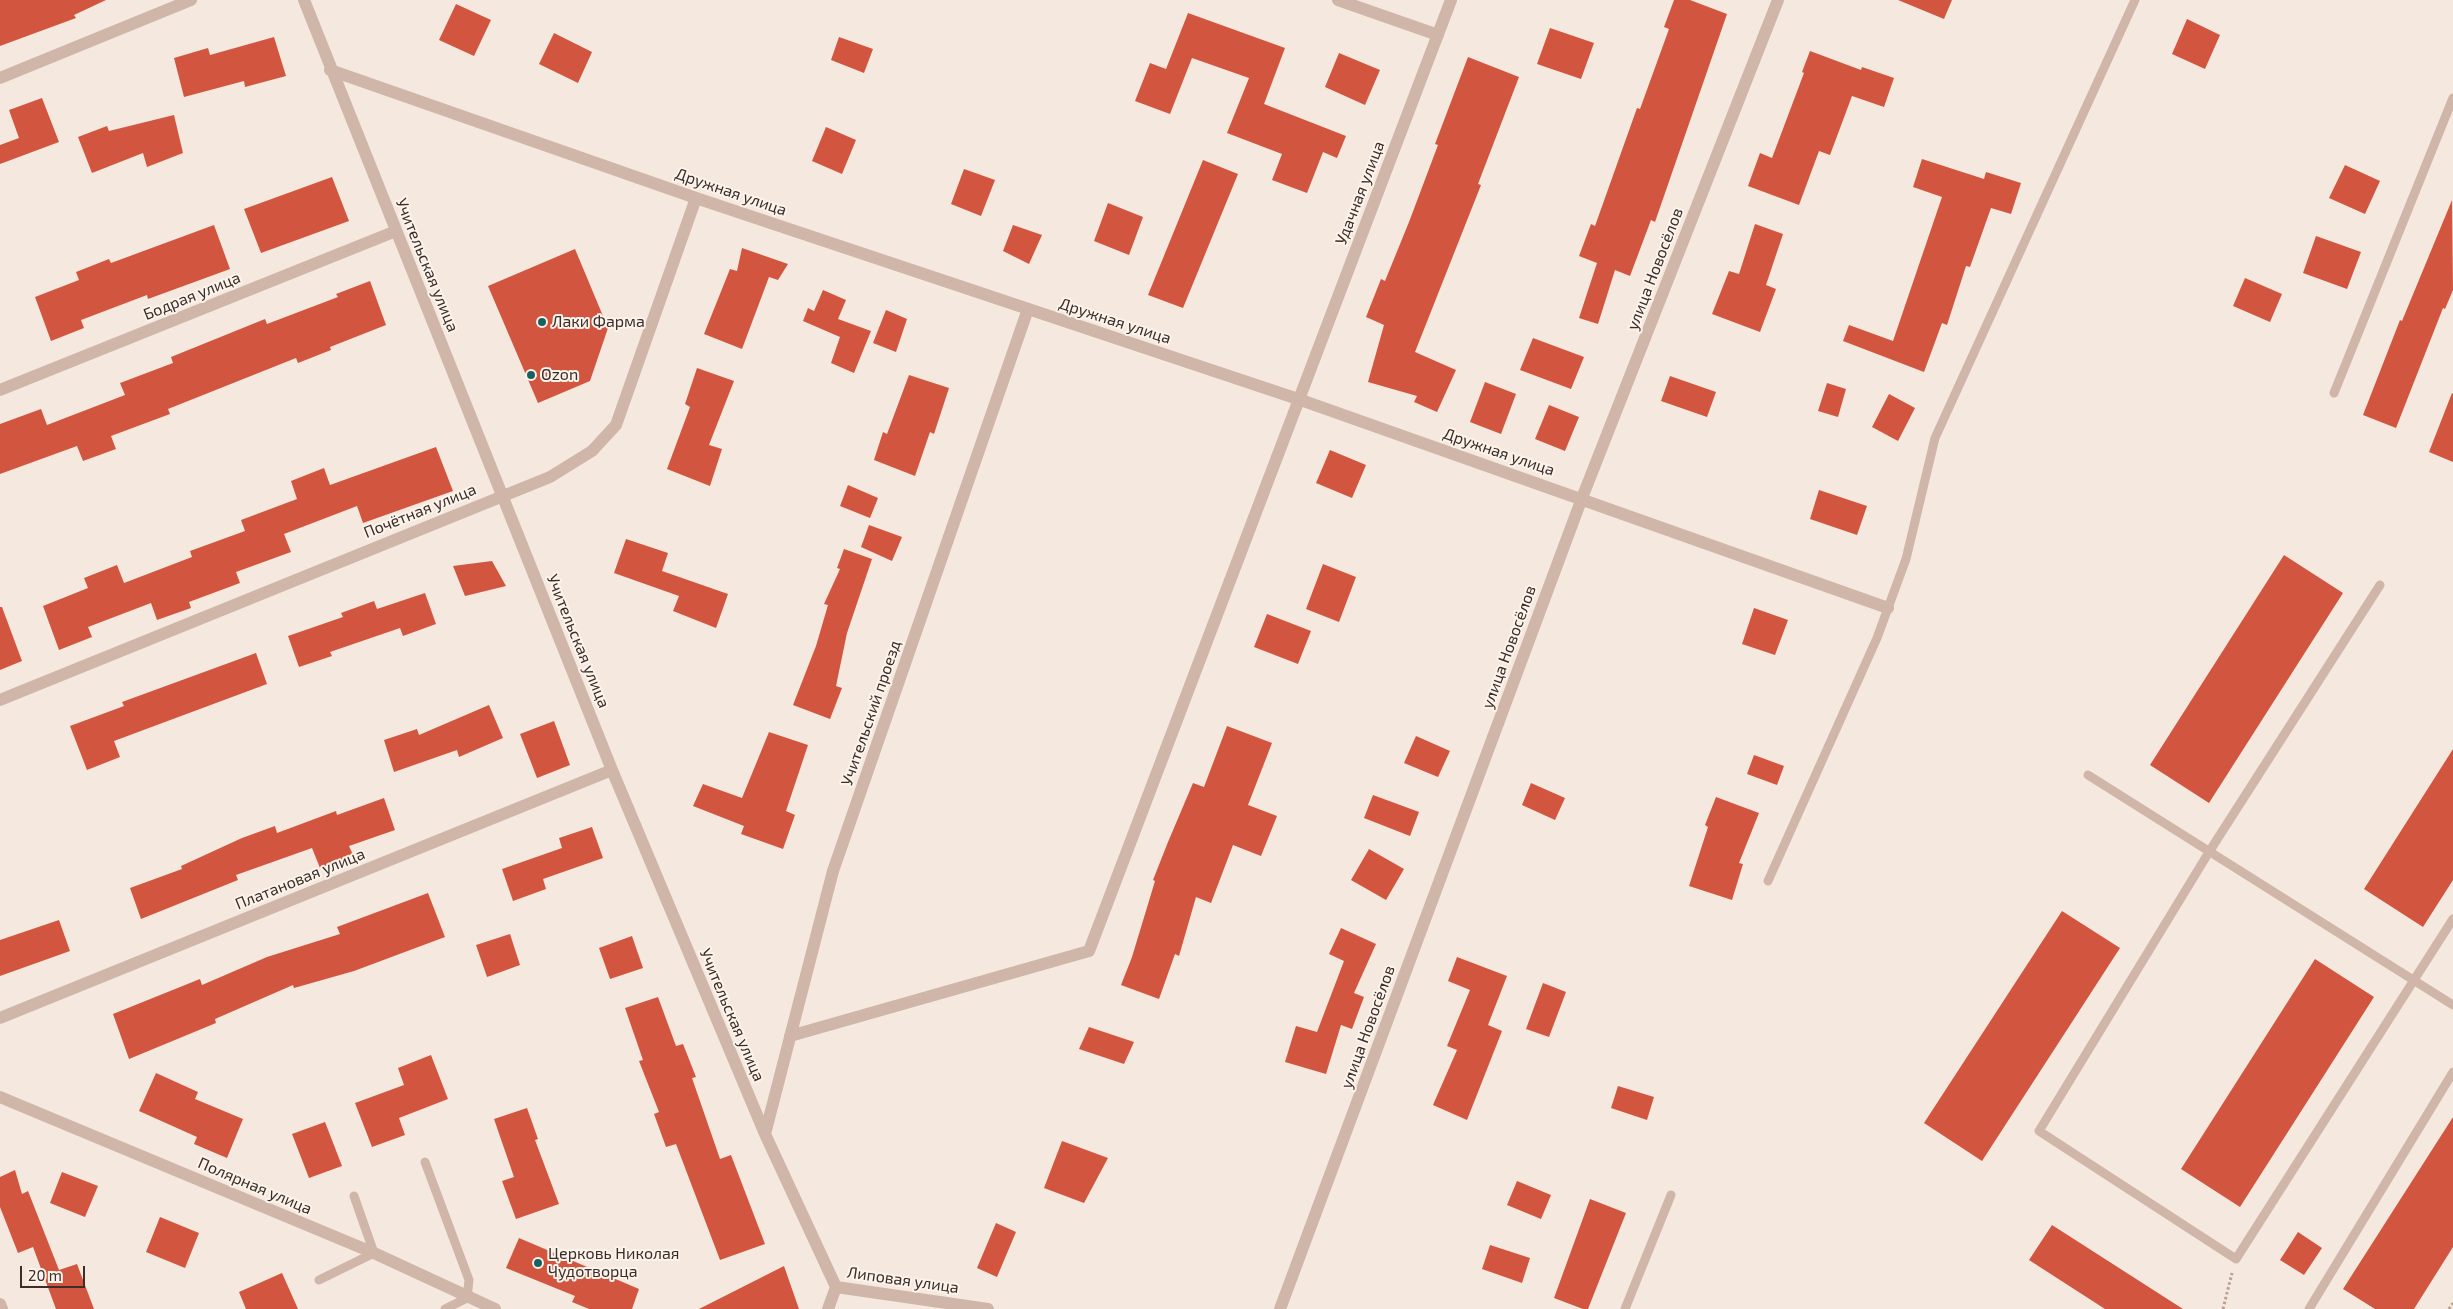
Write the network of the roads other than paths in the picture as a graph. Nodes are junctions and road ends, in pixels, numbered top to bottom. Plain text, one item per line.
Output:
1 (191, 0) edge
2 (1338, 0) edge
3 (1451, 0) edge
4 (1778, 0) edge
5 (2136, 0) edge
6 (305, 2) edge
7 (1438, 35) junction
8 (330, 70) junction
9 (0, 78) edge
10 (2453, 98) edge
11 (696, 198) junction
12 (396, 231) junction
13 (1028, 309) junction
14 (0, 390) edge
15 (2334, 393) dead end
16 (1298, 399) junction
17 (502, 495) junction
18 (1582, 498) junction
19 (2380, 585) dead end
20 (1888, 608) junction
21 (0, 700) edge
22 (612, 770) junction
23 (2088, 775) dead end
24 (2209, 852) junction
25 (1768, 880) dead end
26 (2453, 919) edge
27 (2414, 982) junction
28 (2453, 1005) edge
29 (0, 1018) edge
30 (790, 1036) junction
31 (2453, 1072) edge
32 (0, 1097) edge
33 (765, 1134) junction
34 (425, 1162) dead end
35 (1671, 1195) dead end
36 (354, 1196) dead end
37 (374, 1253) junction
38 (319, 1280) dead end
39 (836, 1287) junction
40 (468, 1298) junction
41 (0, 1304) edge
42 (2, 1309) edge
43 (445, 1309) edge
44 (495, 1309) edge
45 (828, 1309) edge
46 (988, 1309) edge
47 (1280, 1309) edge
48 (1625, 1309) edge
49 (2309, 1309) edge

1 - 9 street
2 - 7 street
3 - 7 street, Удачная улица
4 - 18 street, улица Новосёлов
5 - 20 lane
6 - 8 street, Учительская улица
7 - 16 street, Удачная улица
8 - 11 street, Дружная улица
8 - 12 street, Учительская улица
10 - 15 lane
11 - 13 street, Дружная улица
11 - 17 street, Почётная улица
12 - 14 street, Бодрая улица
12 - 17 street, Учительская улица
13 - 16 street, Дружная улица
13 - 30 street, Учительский проезд
16 - 18 street, Дружная улица
16 - 30 street, Удачная улица
17 - 21 street, Почётная улица
17 - 22 street, Учительская улица
18 - 20 street, Дружная улица
18 - 47 street, улица Новосёлов
19 - 24 lane
20 - 25 lane
22 - 29 street, Платановая улица
22 - 33 street, Учительская улица
23 - 24 lane
24 - 27 lane
24 - 27 lane
26 - 27 lane
27 - 28 lane
30 - 33 street, Учительский проезд
31 - 49 lane
32 - 37 street, Полярная улица
33 - 39 street, Учительская улица
34 - 40 lane
35 - 48 lane
36 - 37 lane
37 - 38 lane
37 - 40 street, Полярная улица
39 - 45 street, Липовая улица
39 - 46 street, Липовая улица
40 - 43 lane
40 - 44 street, Полярная улица
41 - 42 street

